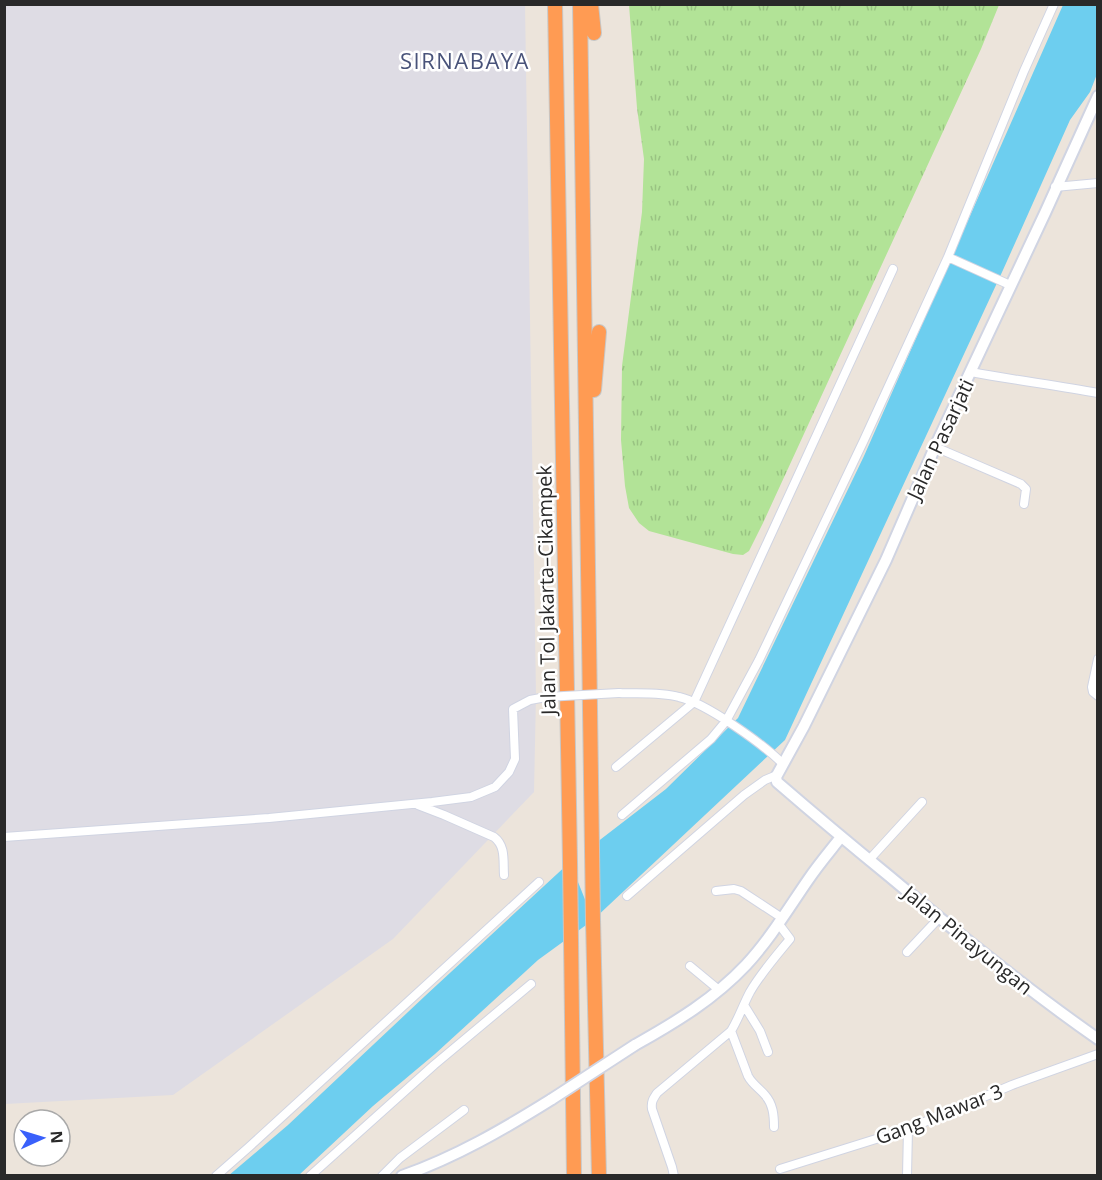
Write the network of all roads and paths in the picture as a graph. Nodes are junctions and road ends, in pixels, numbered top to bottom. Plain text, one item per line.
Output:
1 (555, 4) edge
2 (580, 4) edge
3 (591, 4) edge
4 (1054, 4) edge
5 (594, 33) dead end
6 (1098, 96) edge
7 (1098, 183) edge
8 (1055, 187) junction
9 (948, 256) junction
10 (893, 269) dead end
11 (1010, 285) junction
12 (599, 332) dead end
13 (971, 372) junction
14 (1098, 393) edge
15 (587, 430) junction
16 (935, 447) junction
17 (1024, 504) dead end
18 (1098, 659) edge
19 (1098, 696) edge
20 (694, 702) junction
21 (729, 723) junction
22 (783, 764) junction
23 (616, 767) dead end
24 (776, 776) junction
25 (922, 802) dead end
26 (414, 804) junction
27 (622, 815) dead end
28 (4, 837) edge
29 (842, 837) junction
30 (869, 860) junction
31 (504, 875) dead end
32 (539, 882) dead end
33 (716, 891) dead end
34 (627, 896) dead end
35 (939, 918) junction
36 (780, 921) junction
37 (907, 952) dead end
38 (690, 966) dead end
39 (531, 984) dead end
40 (719, 990) junction
41 (744, 1005) junction
42 (731, 1031) junction
43 (1098, 1039) edge
44 (768, 1052) dead end
45 (1098, 1054) edge
46 (464, 1110) dead end
47 (774, 1127) dead end
48 (908, 1129) junction
49 (780, 1169) dead end
50 (216, 1176) edge
51 (310, 1176) edge
52 (382, 1176) edge
53 (402, 1176) edge
54 (574, 1176) edge
55 (599, 1176) edge
56 (674, 1176) edge
57 (907, 1176) edge

1 - 54 highway, Jalan Tol Jakarta–Cikampek
2 - 15 highway
3 - 5 highway
4 - 9 street
6 - 8 main road, Jalan Pasarjati
7 - 8 street
8 - 11 main road, Jalan Pasarjati
9 - 11 street
9 - 21 street
10 - 20 street
11 - 13 main road, Jalan Pasarjati
12 - 15 highway
13 - 14 street
13 - 16 main road, Jalan Pasarjati
15 - 55 highway
16 - 17 street
16 - 22 main road, Jalan Pasarjati
18 - 19 street
20 - 21 street
20 - 23 street
20 - 26 street, bridge
21 - 22 street
21 - 27 street
22 - 24 main road, Jalan Pasarjati
24 - 29 main road, Jalan Pinayungan
24 - 34 street
25 - 30 street
26 - 28 street
26 - 31 street
29 - 30 main road, Jalan Pinayungan
29 - 36 main road
30 - 35 main road, Jalan Pinayungan
32 - 50 street
33 - 36 street
35 - 37 street
35 - 43 main road, Jalan Pinayungan
36 - 40 main road
36 - 41 street
38 - 40 street
39 - 51 street
40 - 53 main road, bridge
41 - 42 street
41 - 44 street
42 - 47 street
42 - 56 street
45 - 48 street, Gang Mawar 3
46 - 52 street
48 - 49 street, Gang Mawar 3
48 - 57 street

